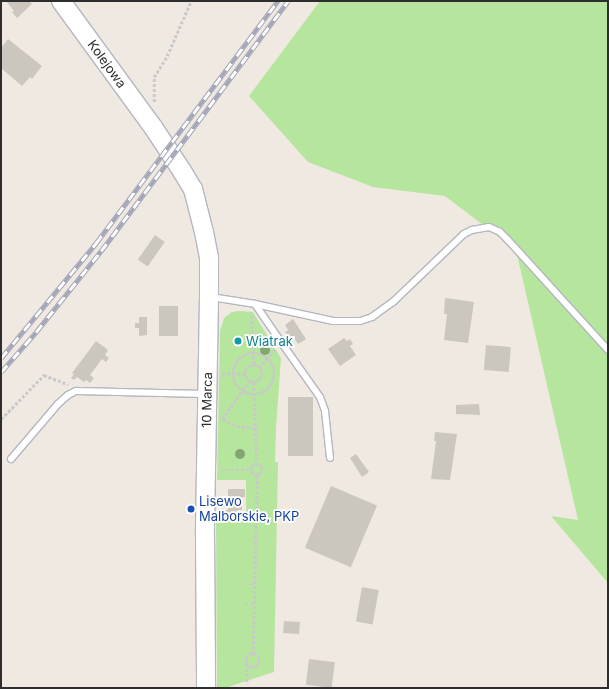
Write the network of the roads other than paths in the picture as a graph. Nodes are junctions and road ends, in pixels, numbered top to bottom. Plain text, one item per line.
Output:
1 (61, 1) edge
2 (153, 126) joint
3 (209, 297) junction
4 (254, 307) junction
5 (608, 350) edge
6 (207, 394) junction
7 (330, 458) dead end
8 (11, 459) dead end
9 (206, 688) edge

1 - 2 street, Kolejowa
2 - 3 street, 10 Marca
3 - 4 lane
3 - 6 street, 10 Marca
4 - 5 lane
4 - 7 lane
6 - 8 lane
6 - 9 street, 10 Marca

